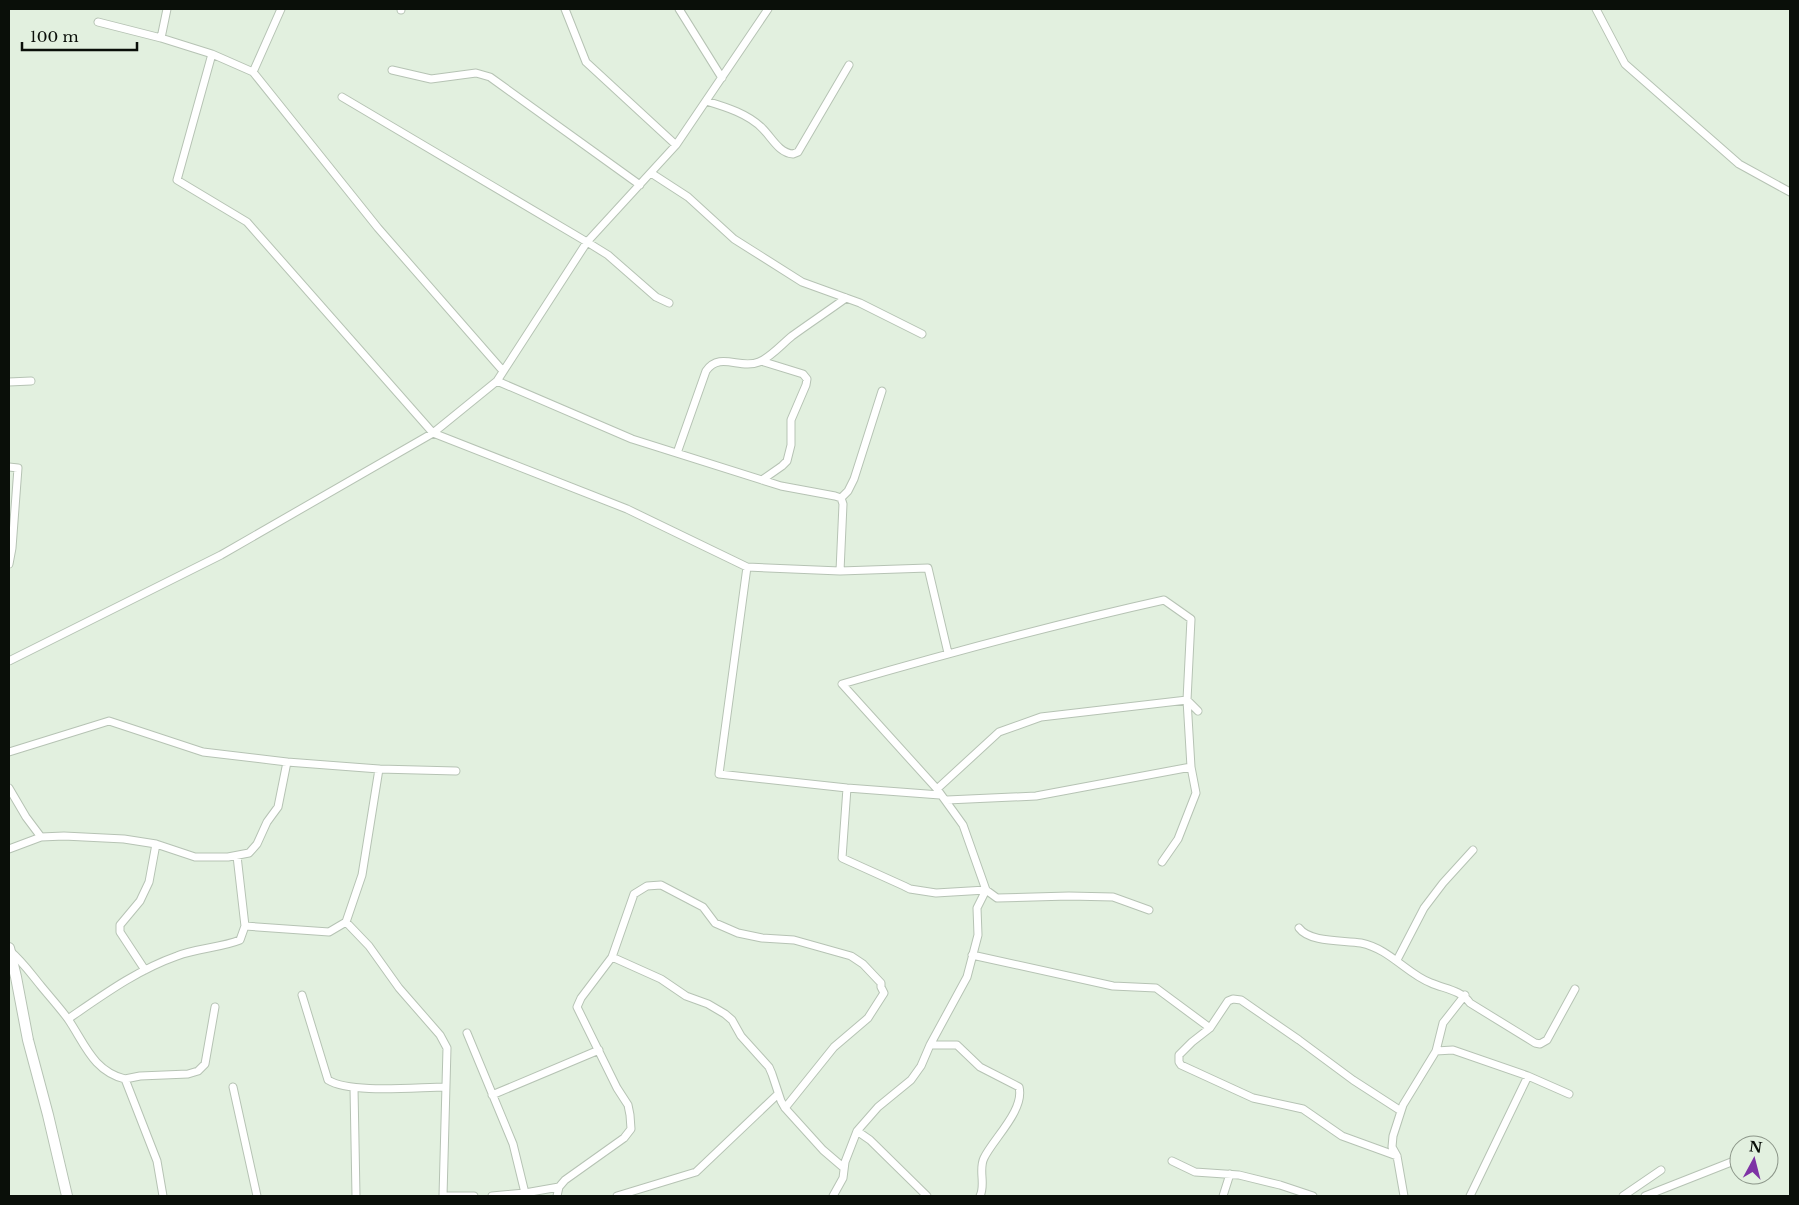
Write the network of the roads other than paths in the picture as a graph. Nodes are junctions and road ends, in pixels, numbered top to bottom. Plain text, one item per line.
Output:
1 (167, 9) edge
2 (281, 9) edge
3 (565, 9) edge
4 (679, 9) edge
5 (768, 9) edge
6 (1596, 9) edge
7 (98, 22) dead end
8 (161, 38) junction
9 (212, 54) junction
10 (849, 65) dead end
11 (392, 70) dead end
12 (253, 72) junction
13 (722, 78) junction
14 (342, 97) dead end
15 (706, 100) junction
16 (676, 145) junction
17 (651, 174) junction
18 (640, 185) junction
19 (1790, 192) edge
20 (587, 242) junction
21 (846, 298) junction
22 (668, 303) dead end
23 (922, 334) dead end
24 (761, 361) junction
25 (503, 371) junction
26 (31, 381) dead end
27 (497, 381) junction
28 (9, 382) edge
29 (882, 391) dead end
30 (433, 433) junction
31 (677, 453) junction
32 (9, 467) edge
33 (762, 480) junction
34 (841, 498) junction
35 (9, 564) edge
36 (747, 567) junction
37 (840, 571) junction
38 (948, 653) junction
39 (9, 661) edge
40 (1187, 700) junction
41 (1198, 711) dead end
42 (9, 752) edge
43 (287, 762) junction
44 (1192, 767) junction
45 (379, 769) junction
46 (456, 771) dead end
47 (9, 788) edge
48 (847, 788) junction
49 (938, 792) junction
50 (947, 800) junction
51 (41, 837) junction
52 (156, 844) junction
53 (9, 849) edge
54 (1473, 850) dead end
55 (237, 856) junction
56 (1162, 862) dead end
57 (986, 890) junction
58 (1149, 910) dead end
59 (346, 922) junction
60 (245, 926) junction
61 (1299, 928) dead end
62 (9, 950) edge
63 (972, 956) junction
64 (612, 957) junction
65 (1396, 960) junction
66 (145, 970) junction
67 (1575, 989) dead end
68 (302, 995) dead end
69 (1465, 995) junction
70 (216, 1007) dead end
71 (68, 1019) junction
72 (1210, 1028) junction
73 (467, 1033) dead end
74 (930, 1044) junction
75 (599, 1050) junction
76 (1436, 1052) junction
77 (1528, 1076) junction
78 (125, 1079) junction
79 (446, 1086) junction
80 (233, 1087) dead end
81 (354, 1088) junction
82 (778, 1094) junction
83 (1569, 1094) dead end
84 (492, 1095) junction
85 (785, 1108) junction
86 (1401, 1111) junction
87 (857, 1131) junction
88 (1397, 1156) junction
89 (1172, 1161) dead end
90 (1729, 1163) edge
91 (844, 1168) junction
92 (1661, 1170) dead end
93 (1230, 1174) junction
94 (559, 1187) junction
95 (525, 1193) junction
96 (67, 1196) edge
97 (163, 1196) edge
98 (257, 1196) edge
99 (356, 1196) edge
100 (443, 1196) edge
101 (474, 1196) edge
102 (492, 1196) edge
103 (556, 1196) edge
104 (617, 1196) edge
105 (833, 1196) edge
106 (927, 1196) edge
107 (980, 1196) edge
108 (1223, 1196) edge
109 (1313, 1196) edge
110 (1404, 1196) edge
111 (1470, 1196) edge
112 (1622, 1196) edge
113 (1645, 1196) edge

1 - 8 street
2 - 12 street
3 - 16 street
4 - 13 street
5 - 13 street
6 - 19 street
7 - 8 street
8 - 9 street
9 - 12 street
9 - 30 street
10 - 15 street
11 - 18 street
12 - 25 street
13 - 15 street
14 - 20 street
15 - 16 street
16 - 17 street
17 - 18 street
17 - 21 street
18 - 20 street
20 - 22 street
20 - 25 street
21 - 23 street
21 - 24 street
24 - 31 street
24 - 33 street
25 - 27 street
26 - 28 street
27 - 30 street
27 - 31 street
29 - 34 street
30 - 36 street
30 - 39 street
31 - 33 street
32 - 35 street
33 - 34 street
34 - 37 street
36 - 37 street
36 - 48 street
37 - 38 street
38 - 40 street
38 - 49 street
40 - 41 street
40 - 44 street
40 - 49 street
42 - 43 street
43 - 45 street
43 - 55 street
44 - 50 street
44 - 56 street
45 - 46 street
45 - 59 street
47 - 51 street
48 - 49 street
48 - 57 street
49 - 50 street
50 - 57 street
51 - 52 street
51 - 53 street
52 - 55 street
52 - 66 street
54 - 65 street
55 - 60 street
57 - 58 street
57 - 63 street
59 - 60 street
59 - 79 street
60 - 66 street
61 - 65 street
62 - 71 street
62 - 96 street
63 - 72 street
63 - 74 street
64 - 75 street
64 - 82 street
64 - 85 street
65 - 69 street
66 - 71 street
67 - 69 street
68 - 81 street
69 - 76 street
70 - 78 street
71 - 78 street
72 - 86 street
72 - 88 street
73 - 84 street
74 - 87 street
74 - 107 street
75 - 84 street
75 - 94 street
76 - 77 street
76 - 86 street
77 - 83 street
77 - 111 street
78 - 97 street
79 - 81 street
79 - 100 street
80 - 98 street
81 - 99 street
82 - 85 street
82 - 104 street
84 - 95 street
85 - 91 street
86 - 88 street
87 - 91 street
87 - 106 street
88 - 110 street
89 - 93 street
90 - 113 street
91 - 105 street
92 - 112 street
93 - 108 street
93 - 109 street
94 - 95 street
94 - 103 street
95 - 102 street
100 - 101 street

